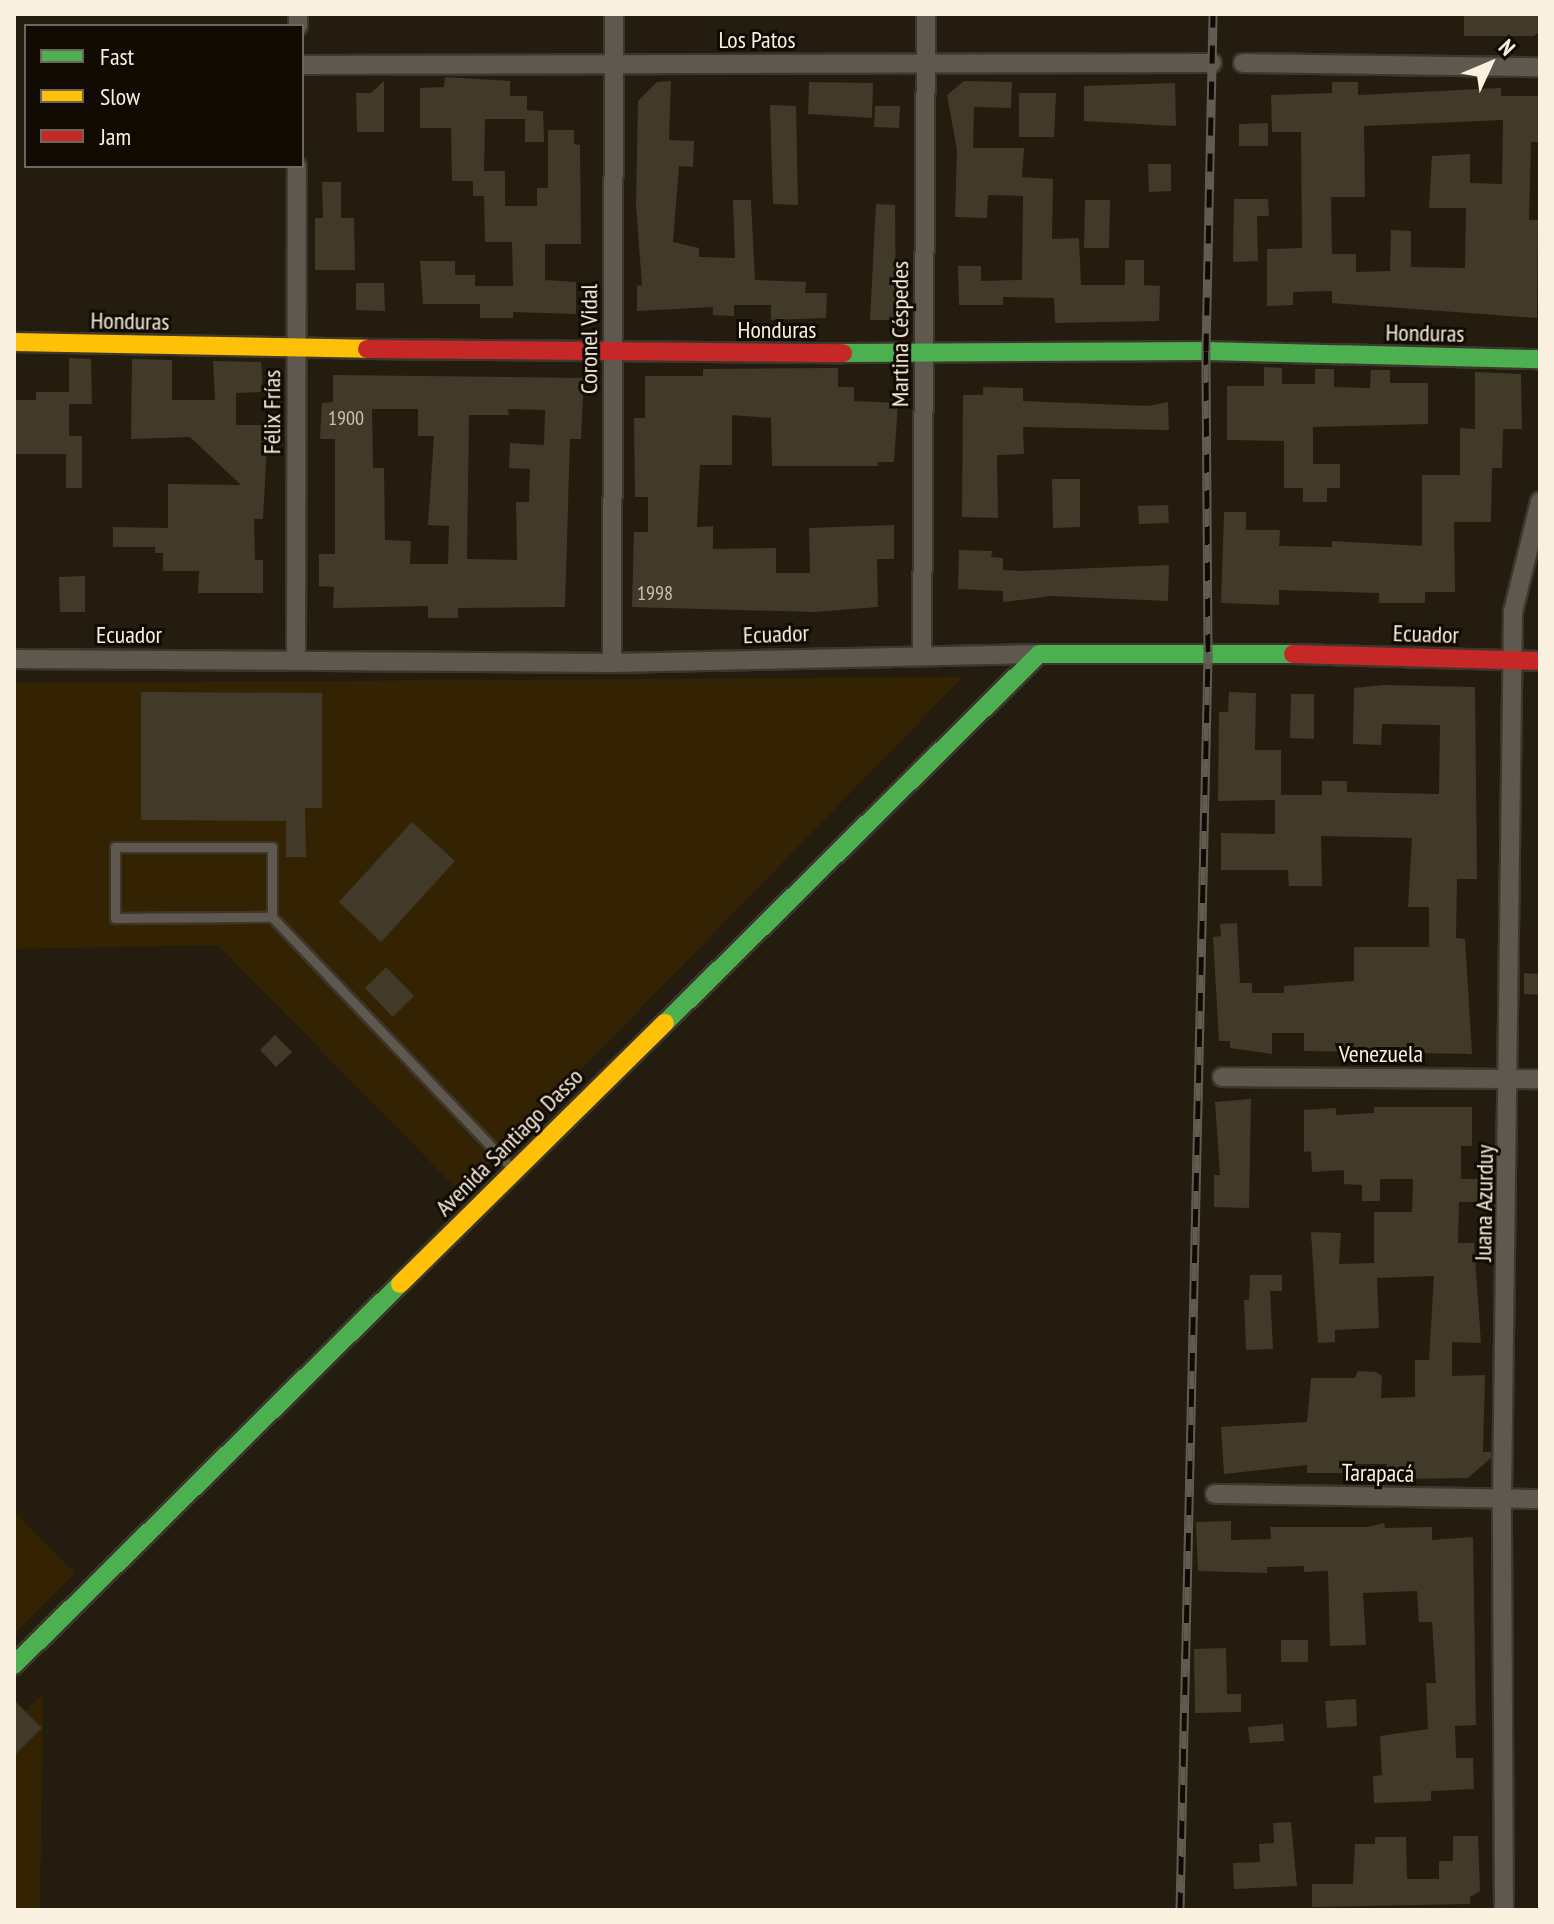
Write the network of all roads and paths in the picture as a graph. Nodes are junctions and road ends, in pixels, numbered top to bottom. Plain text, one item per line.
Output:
1 (614, 14) edge
2 (926, 14) edge
3 (1212, 63) dead end
4 (1243, 63) dead end
5 (614, 64) junction
6 (925, 64) junction
7 (304, 65) edge
8 (1540, 67) edge
9 (297, 168) edge
10 (14, 342) edge
11 (297, 348) junction
12 (613, 354) junction
13 (924, 355) junction
14 (1540, 359) edge
15 (1540, 501) edge
16 (922, 654) junction
17 (1039, 654) junction
18 (296, 658) junction
19 (14, 659) edge
20 (1512, 661) junction
21 (1540, 661) edge
22 (612, 663) junction
23 (272, 917) junction
24 (1222, 1077) dead end
25 (1510, 1078) junction
26 (1540, 1079) edge
27 (514, 1170) junction
28 (1215, 1494) dead end
29 (1502, 1499) junction
30 (1540, 1499) edge
31 (14, 1665) edge
32 (1504, 1910) edge

1 - 5 street, Coronel Vidal
2 - 6 street, Martina Céspedes
3 - 6 street, Los Patos
4 - 8 street
5 - 6 street, Los Patos
5 - 7 street, Los Patos
5 - 12 street, Coronel Vidal
6 - 13 street, Martina Céspedes
9 - 11 street, Félix Frías
10 - 11 main road, Honduras
11 - 12 main road, Honduras
11 - 18 street, Félix Frías
12 - 13 main road, Honduras
12 - 22 street, Coronel Vidal
13 - 14 main road, Honduras
13 - 16 street, Martina Céspedes
15 - 20 street, Juana Azurduy
16 - 17 street, Ecuador
16 - 22 street, Ecuador
17 - 20 main road, Ecuador
17 - 27 main road, Avenida Santiago Dasso
18 - 19 street, Ecuador
18 - 22 street, Ecuador
20 - 21 main road, Ecuador
20 - 25 street, Juana Azurduy
23 - 23 lane
23 - 27 lane
24 - 25 street, Venezuela
25 - 26 street, Venezuela
25 - 29 street, Juana Azurduy
27 - 31 main road, Avenida Santiago Dasso
28 - 29 street, Tarapacá
29 - 30 street, Tarapacá
29 - 32 street, Juana Azurduy

